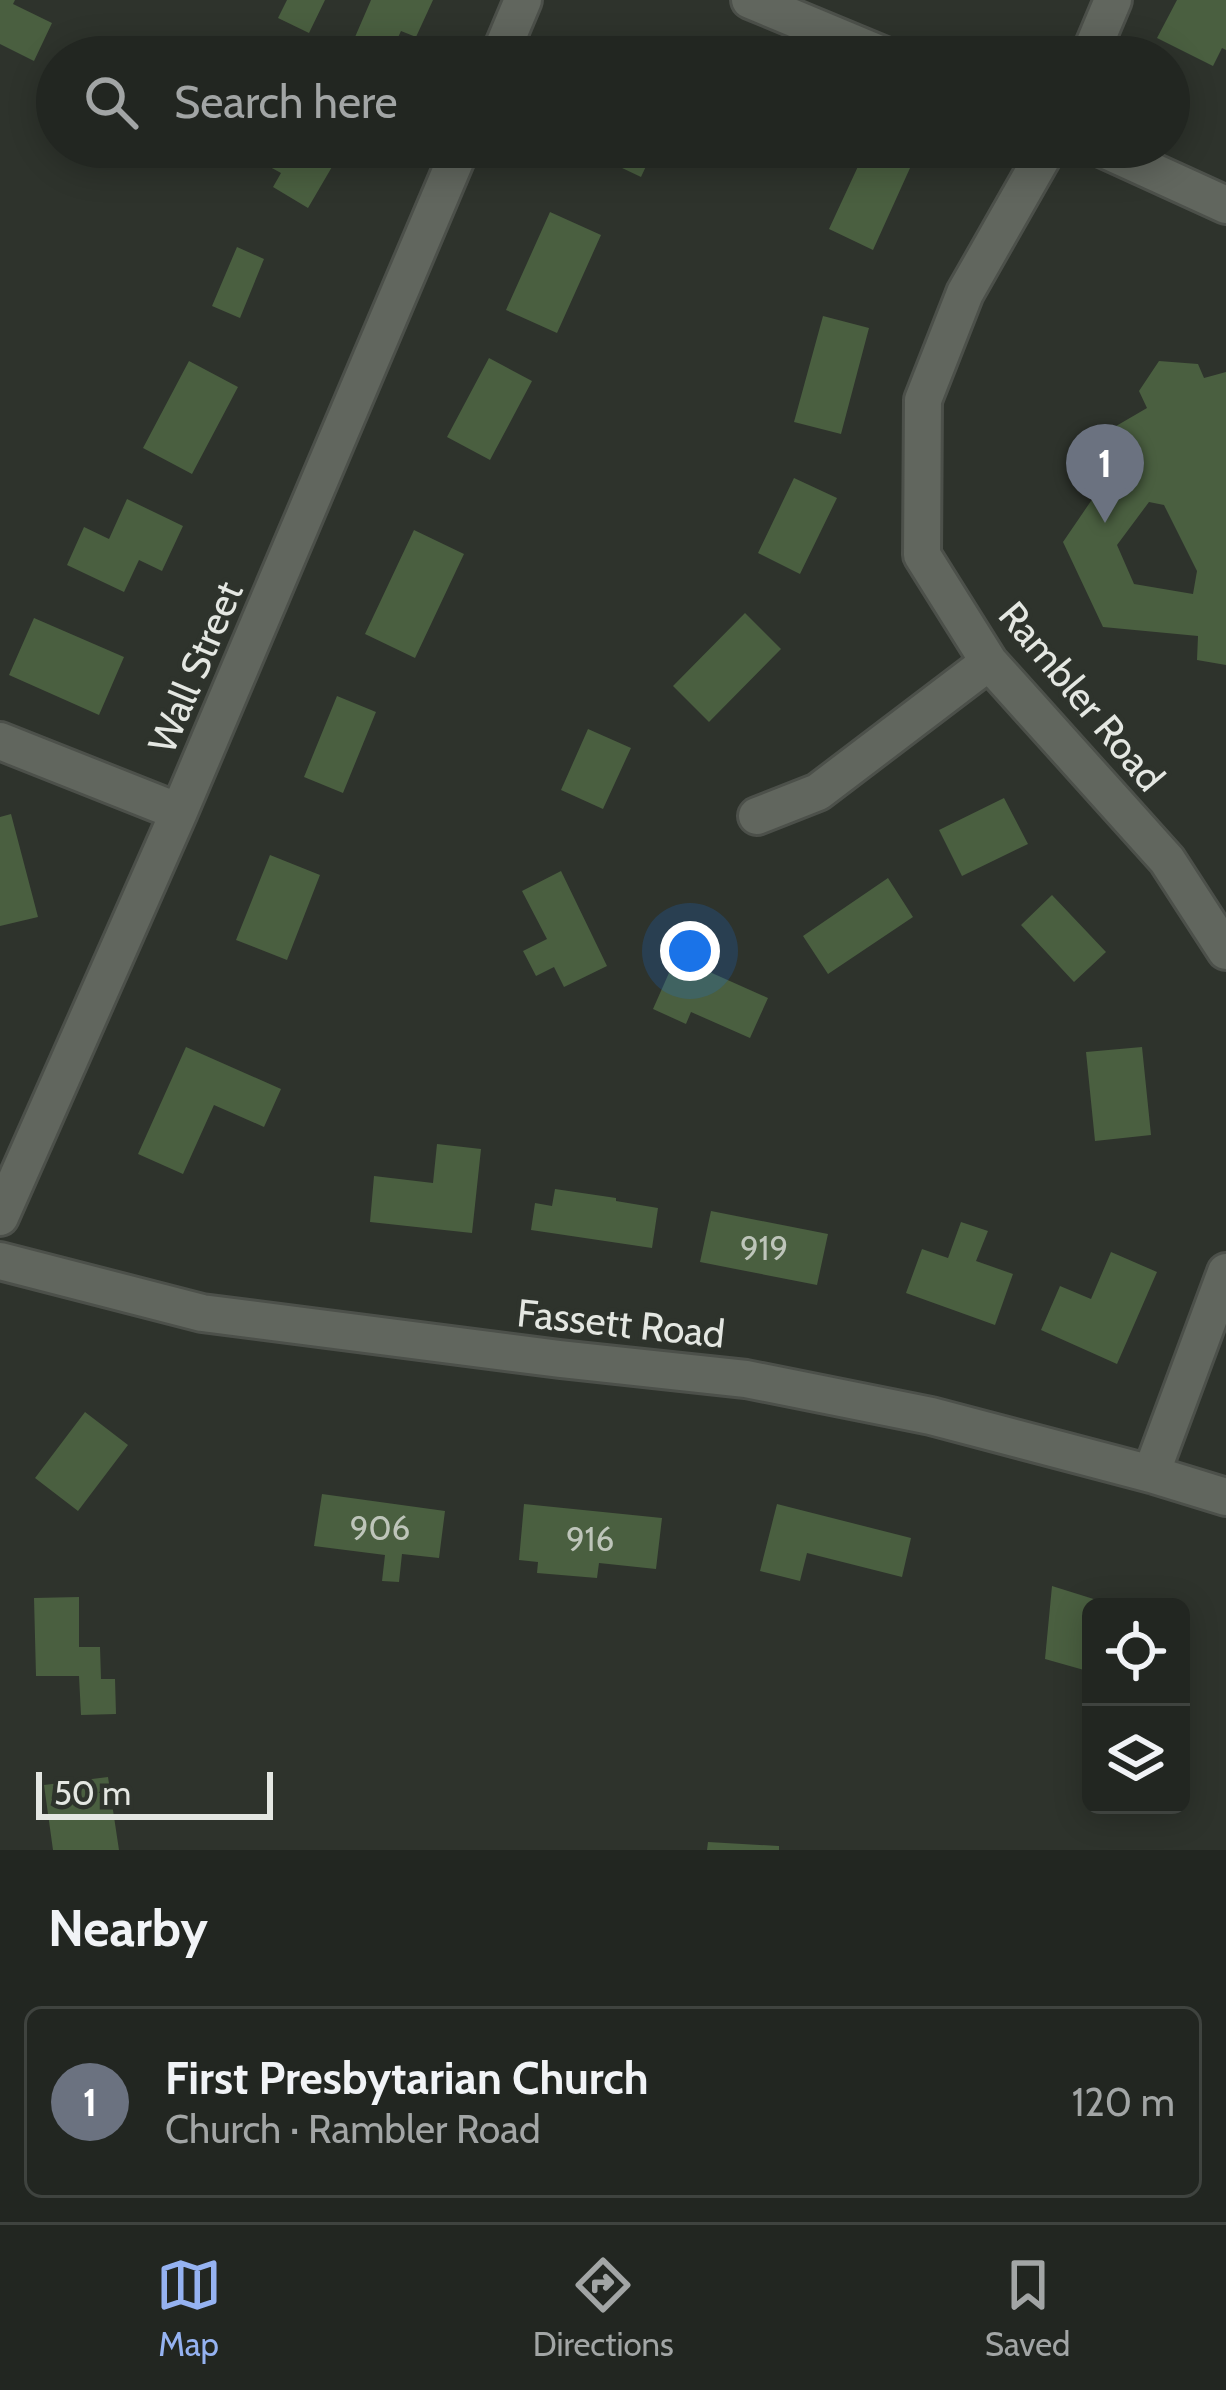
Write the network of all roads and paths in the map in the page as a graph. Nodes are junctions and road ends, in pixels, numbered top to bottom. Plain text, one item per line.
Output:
1 (523, 0) edge
2 (751, 0) edge
3 (1113, 0) edge
4 (508, 36) edge
5 (837, 36) edge
6 (1098, 36) edge
7 (452, 168) edge
8 (1036, 168) edge
9 (1145, 168) edge
10 (1226, 205) edge
11 (989, 662) junction
12 (0, 741) edge
13 (179, 812) junction
14 (757, 816) dead end
15 (1226, 951) edge
16 (0, 1217) edge
17 (0, 1261) edge
18 (1226, 1272) edge
19 (1151, 1474) junction
20 (1226, 1497) edge

1 - 4 street
2 - 5 street
3 - 6 street
7 - 13 street, Wall Street
8 - 11 street, Rambler Road
9 - 10 street
11 - 14 street
11 - 15 street, Rambler Road
12 - 13 street
13 - 16 street, Wall Street
17 - 19 street, Fassett Road
18 - 19 street
19 - 20 street, Fassett Road

